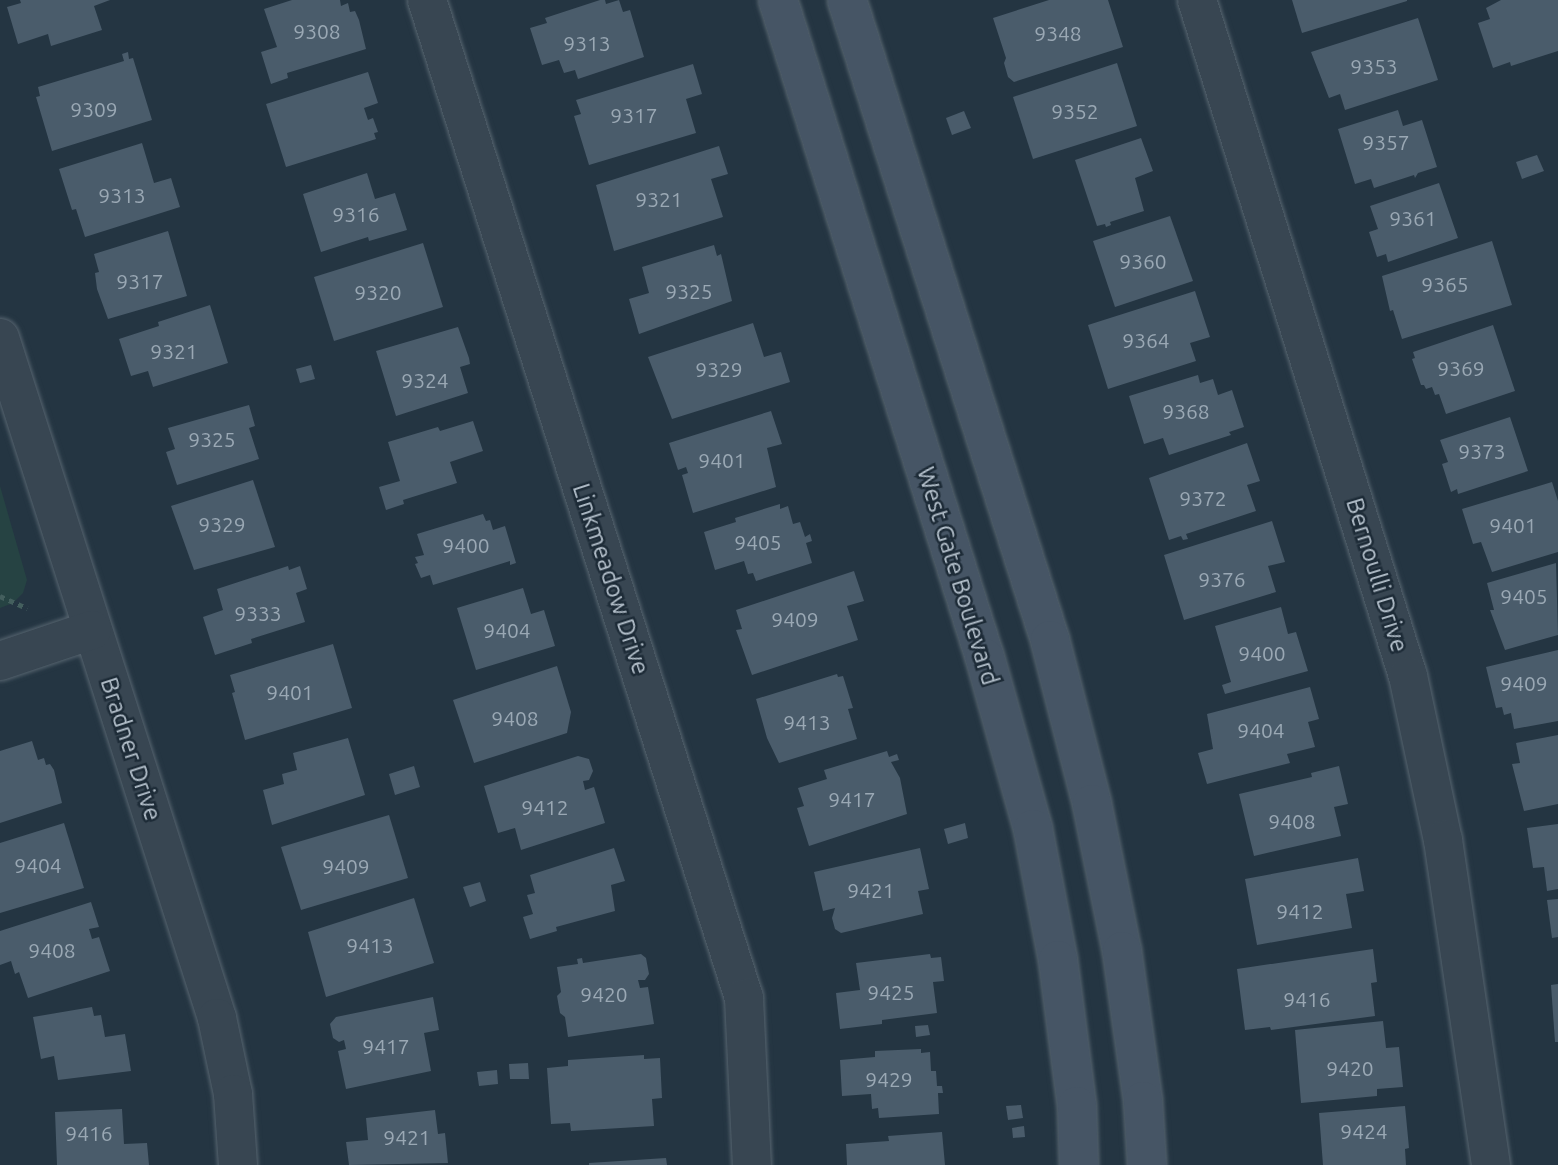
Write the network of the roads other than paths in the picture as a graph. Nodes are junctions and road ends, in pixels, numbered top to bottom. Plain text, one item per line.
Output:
1 (427, 0) edge
2 (778, 0) edge
3 (847, 0) edge
4 (1197, 0) edge
5 (0, 338) edge
6 (92, 630) junction
7 (0, 661) edge
8 (238, 1165) edge
9 (752, 1165) edge
10 (1079, 1165) edge
11 (1147, 1165) edge
12 (1491, 1165) edge

1 - 9 street, Linkmeadow Drive
2 - 10 main road, West Gate Boulevard
3 - 11 main road
4 - 12 street, Bernoulli Drive
5 - 6 street, Bradner Drive
6 - 7 street
6 - 8 street, Bradner Drive

